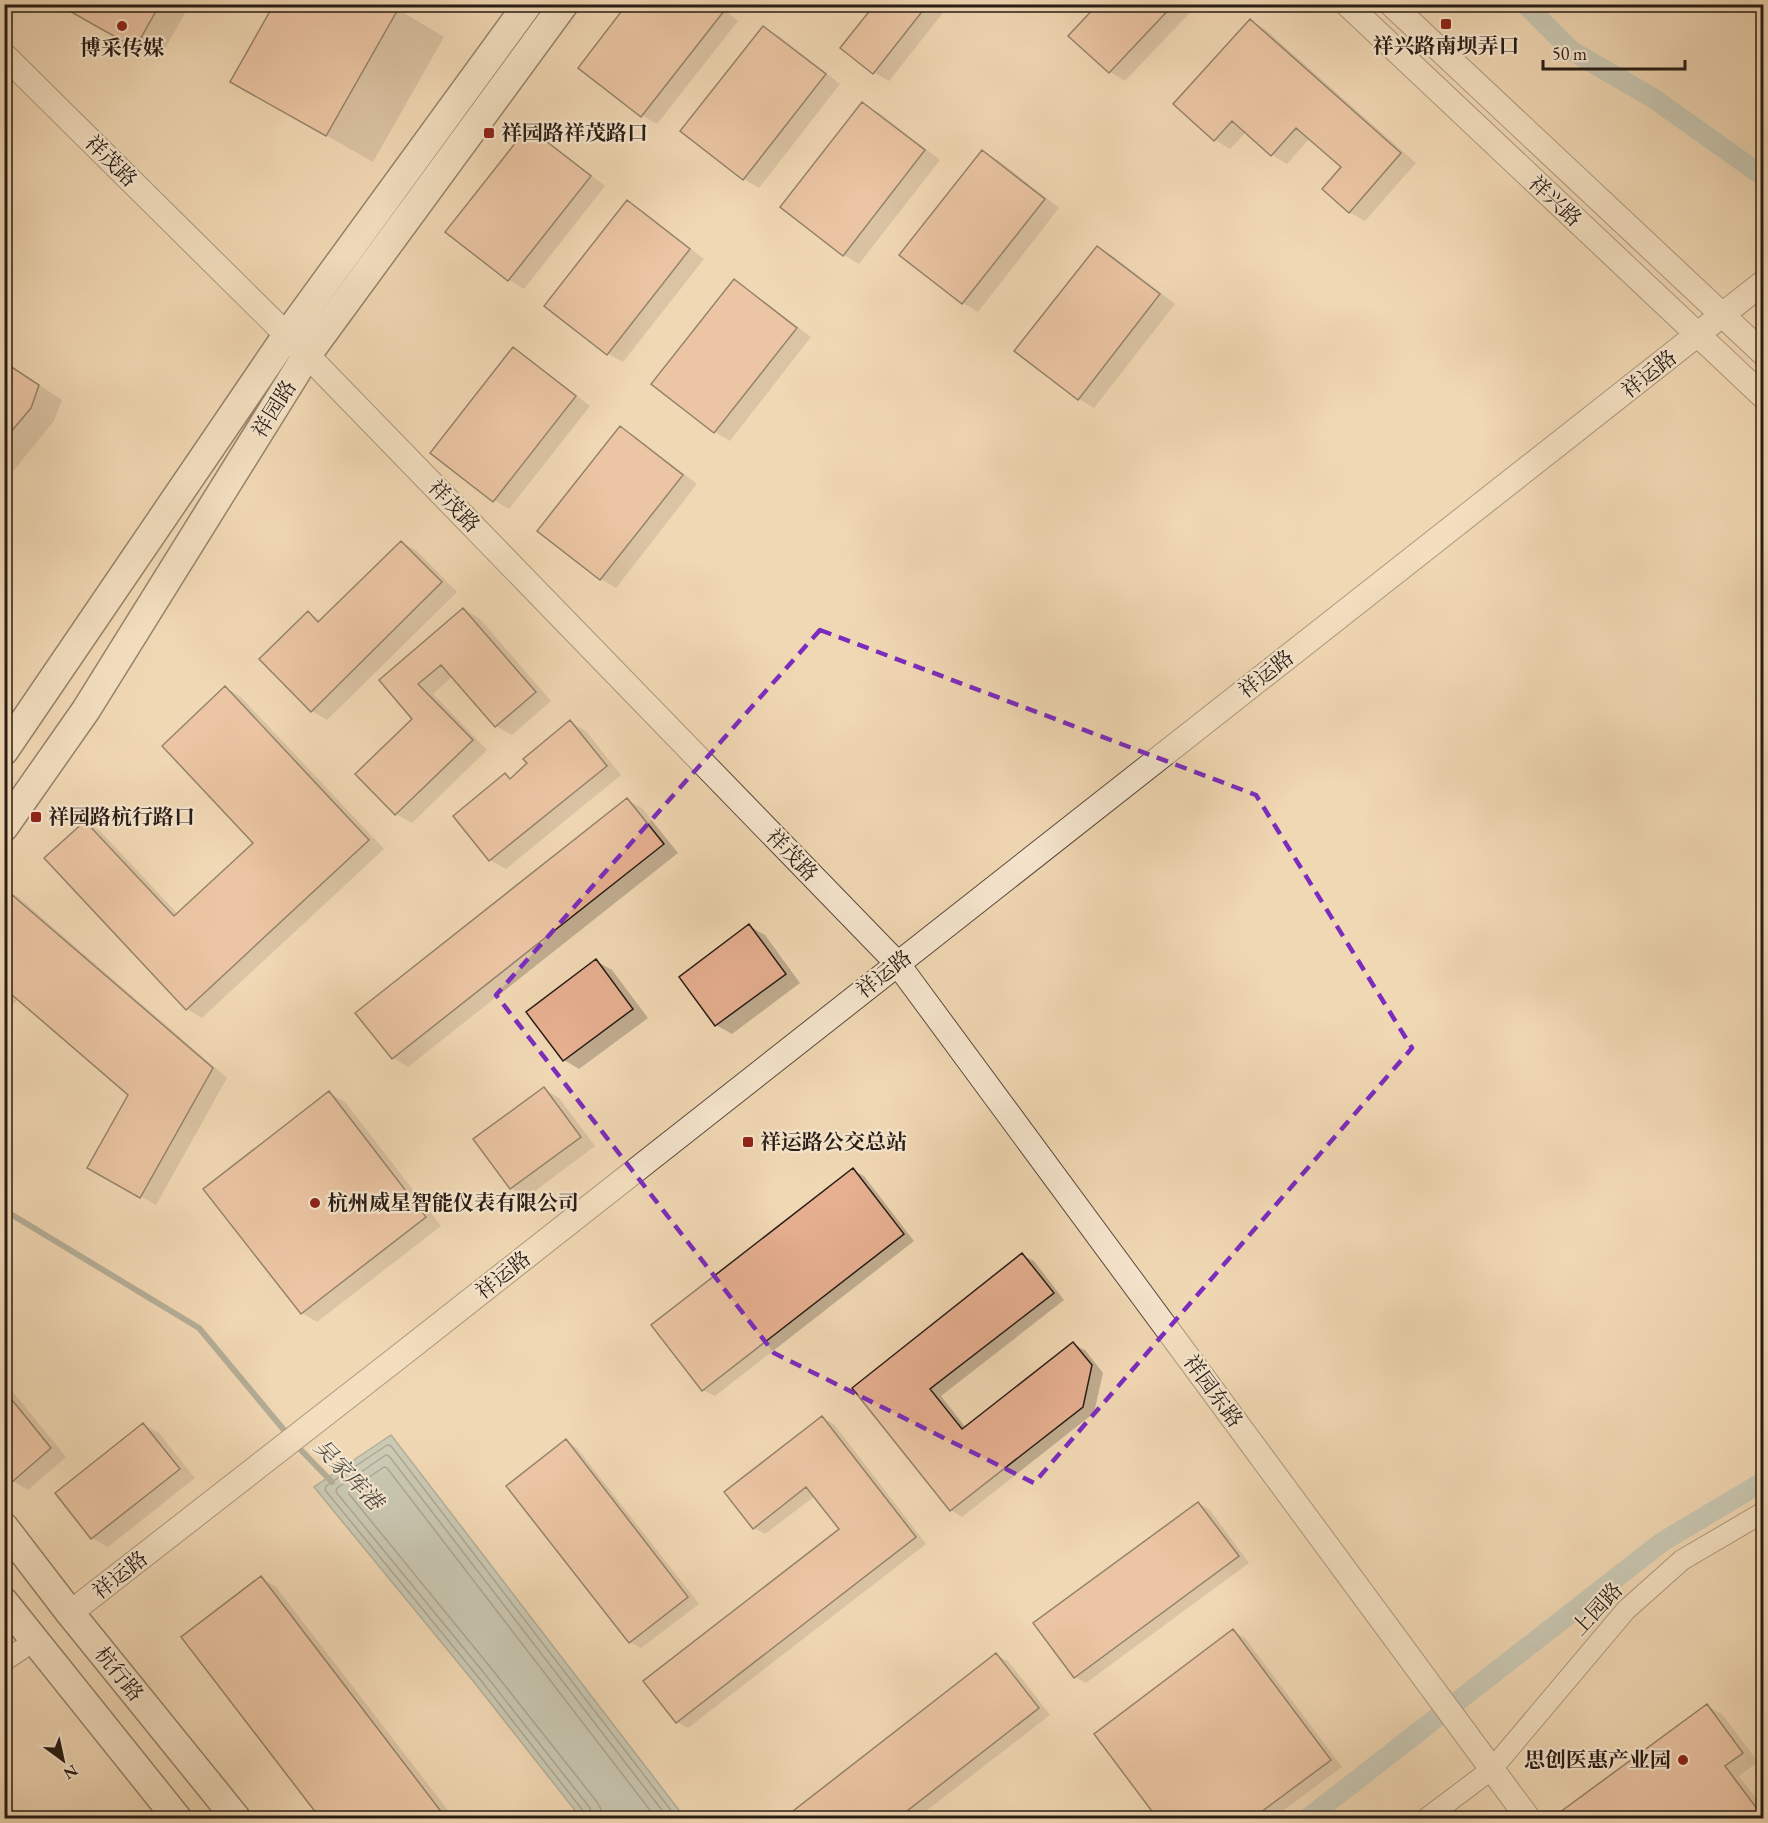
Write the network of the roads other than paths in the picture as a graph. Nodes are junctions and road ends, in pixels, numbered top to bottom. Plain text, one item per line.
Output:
1 (528, 4) edge
2 (564, 4) edge
3 (1347, 4) edge
4 (1391, 4) edge
5 (4, 56) edge
6 (1764, 282) edge
7 (1722, 315) junction
8 (287, 335) junction
9 (1698, 335) junction
10 (1764, 354) edge
11 (308, 356) junction
12 (1764, 397) edge
13 (4, 751) edge
14 (4, 827) edge
15 (897, 963) junction
16 (1764, 1512) edge
17 (4, 1527) edge
18 (4, 1602) edge
19 (70, 1613) junction
20 (34, 1641) junction
21 (4, 1661) edge
22 (1492, 1769) junction
23 (177, 1818) edge
24 (236, 1818) edge
25 (1427, 1818) edge
26 (1528, 1818) edge

1 - 8 main road, 祥园路
2 - 11 main road, 祥园路
3 - 9 street, 祥兴路
4 - 7 street, 祥兴路
5 - 8 street, 祥茂路
6 - 7 street, 祥运路
7 - 9 street, 祥运路
7 - 10 street, 祥兴路
8 - 11 street, 祥茂路
8 - 13 main road, 祥园路
9 - 12 street, 祥兴路
9 - 15 street, 祥运路
11 - 14 main road, 祥园路
11 - 15 street, 祥茂路
15 - 19 street, 祥运路
15 - 22 street, 祥园东路
16 - 22 street, 上园路
17 - 19 main road, 杭行路
18 - 20 main road
19 - 24 main road, 杭行路
20 - 21 street
20 - 23 main road
22 - 25 street, 上园路
22 - 26 street, 祥园东路

